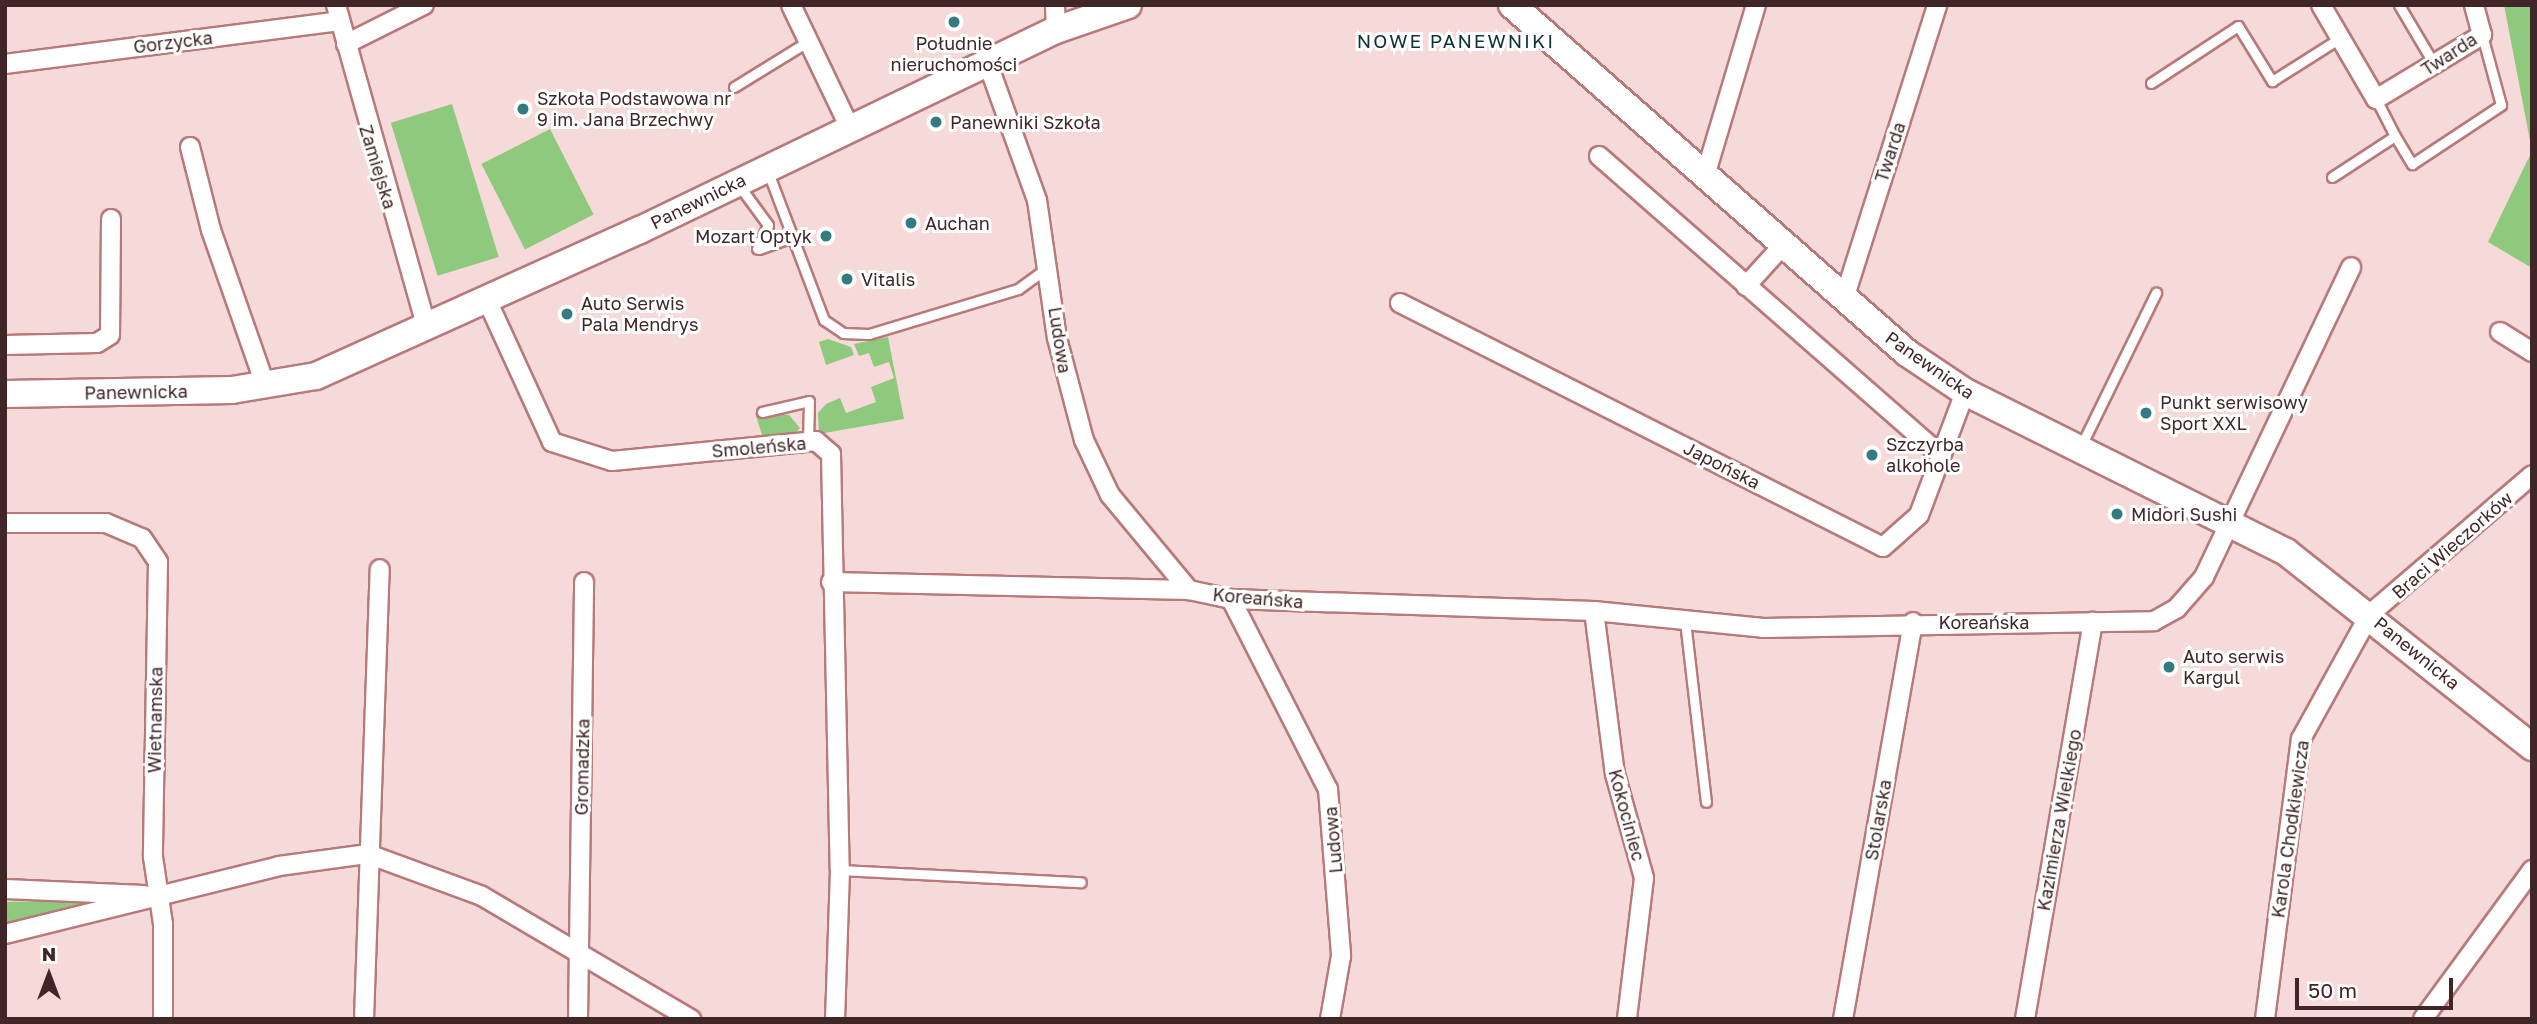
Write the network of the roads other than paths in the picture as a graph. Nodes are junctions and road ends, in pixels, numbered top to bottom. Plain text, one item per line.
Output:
1 (424, 5) edge
2 (791, 5) edge
3 (1128, 5) edge
4 (1756, 5) edge
5 (1937, 5) edge
6 (2320, 5) edge
7 (2399, 5) edge
8 (2474, 5) edge
9 (1522, 10) edge
10 (338, 13) edge
11 (1056, 18) edge
12 (2482, 34) junction
13 (2340, 38) junction
14 (807, 41) junction
15 (346, 44) junction
16 (5, 64) edge
17 (988, 64) junction
18 (2434, 64) junction
19 (2151, 83) dead end
20 (734, 87) dead end
21 (2376, 99) junction
22 (850, 128) junction
23 (2395, 136) junction
24 (190, 147) dead end
25 (1599, 156) dead end
26 (766, 168) junction
27 (1705, 176) junction
28 (2332, 177) dead end
29 (736, 182) junction
30 (111, 219) dead end
31 (792, 237) junction
32 (1783, 245) junction
33 (1049, 266) junction
34 (2351, 267) dead end
35 (1746, 286) junction
36 (2156, 293) dead end
37 (1844, 299) junction
38 (486, 300) junction
39 (1400, 303) dead end
40 (427, 328) junction
41 (2500, 332) dead end
42 (5, 345) edge
43 (2532, 352) edge
44 (266, 387) junction
45 (1965, 392) junction
46 (5, 394) edge
47 (762, 412) dead end
48 (808, 442) junction
49 (2080, 448) junction
50 (1941, 455) junction
51 (2532, 475) edge
52 (2227, 520) junction
53 (5, 523) edge
54 (380, 569) dead end
55 (584, 582) dead end
56 (831, 582) junction
57 (1189, 590) junction
58 (1231, 599) junction
59 (1594, 611) junction
60 (2370, 614) junction
61 (1685, 621) junction
62 (1913, 622) junction
63 (2093, 622) junction
64 (2532, 747) edge
65 (1706, 802) dead end
66 (368, 854) junction
67 (840, 870) junction
68 (2532, 870) edge
69 (1081, 881) dead end
70 (5, 889) edge
71 (155, 896) junction
72 (5, 934) edge
73 (580, 953) junction
74 (163, 1019) edge
75 (365, 1019) edge
76 (578, 1019) edge
77 (691, 1019) edge
78 (835, 1019) edge
79 (1330, 1019) edge
80 (1627, 1019) edge
81 (1843, 1019) edge
82 (2025, 1019) edge
83 (2265, 1019) edge
84 (2423, 1019) edge

1 - 15 street
2 - 14 street
3 - 11 street, Panewnicka
4 - 27 street
5 - 37 street, Twarda
6 - 13 street
7 - 18 lane
8 - 12 street, Twarda
9 - 27 street, Panewnicka
10 - 15 street, Zamiejska
10 - 16 street, Gorzycka
11 - 17 street, Panewnicka
12 - 18 street, Twarda
12 - 23 lane
13 - 19 lane
13 - 21 street
14 - 20 lane
14 - 22 street
15 - 40 street, Zamiejska
17 - 22 street, Panewnicka
17 - 33 street, Ludowa
18 - 21 street, Twarda
21 - 23 lane
22 - 26 street, Panewnicka
23 - 28 lane
24 - 44 street
25 - 35 street
26 - 29 street, Panewnicka
26 - 31 lane
27 - 32 street, Panewnicka
29 - 31 lane
29 - 38 street, Panewnicka
30 - 42 street
31 - 33 lane
32 - 35 street
32 - 37 street, Panewnicka
33 - 57 street, Ludowa
34 - 52 street
35 - 50 street
36 - 49 lane
37 - 45 street, Panewnicka
38 - 40 street, Panewnicka
38 - 48 street, Smoleńska
39 - 50 street, Japońska
40 - 44 street, Panewnicka
41 - 43 street
44 - 46 street, Panewnicka
45 - 49 street, Panewnicka
45 - 50 street, Japońska
47 - 48 lane
48 - 56 street, Smoleńska
49 - 52 street, Panewnicka
51 - 60 street, Braci Wieczorków
52 - 60 street, Panewnicka
52 - 63 street, Koreańska
53 - 71 street, Wietnamska
54 - 66 street
55 - 73 street, Gromadzka
56 - 57 street, Koreańska
56 - 67 street, Smoleńska
57 - 58 street, Koreańska
58 - 59 street, Koreańska
58 - 79 street, Ludowa
59 - 61 street, Koreańska
59 - 80 street, Kokociniec
60 - 64 street, Panewnicka
60 - 83 street, Karola Chodkiewicza
61 - 62 street, Koreańska
61 - 65 lane
62 - 63 street, Koreańska
62 - 81 street, Stolarska
63 - 82 street, Kazimierza Wielkiego
66 - 71 street
66 - 73 street
66 - 75 street
67 - 69 lane
67 - 78 street, Smoleńska
68 - 84 street
70 - 71 street
71 - 72 street
71 - 74 street
73 - 76 street, Gromadzka
73 - 77 street

